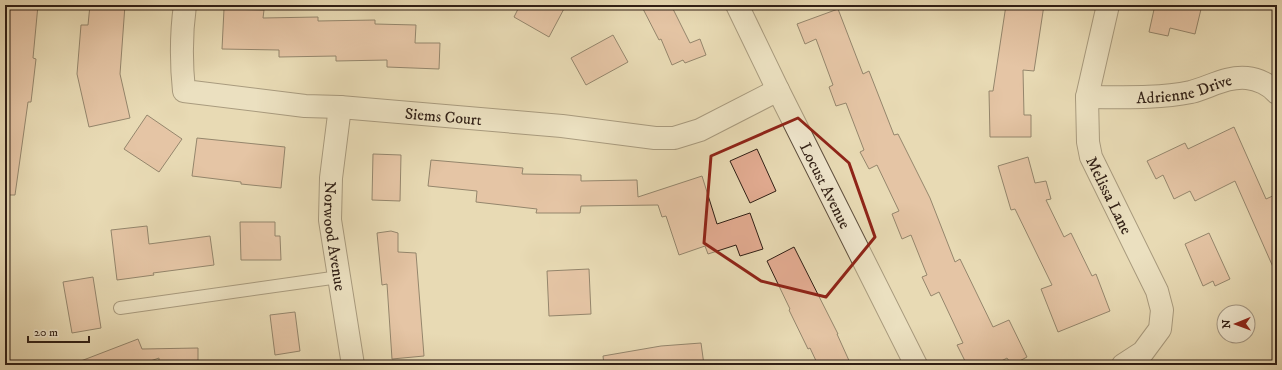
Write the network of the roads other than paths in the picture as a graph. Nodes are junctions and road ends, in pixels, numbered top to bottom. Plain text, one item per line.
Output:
1 (185, 5) edge
2 (737, 5) edge
3 (1108, 5) edge
4 (778, 90) junction
5 (1277, 93) edge
6 (1087, 97) junction
7 (340, 107) junction
8 (339, 277) junction
9 (120, 308) dead end
10 (353, 365) edge
11 (916, 365) edge
12 (1123, 365) edge

1 - 7 street, Siems Court
2 - 4 street, Locust Avenue
3 - 6 street, Melissa Lane
4 - 7 street, Siems Court
4 - 11 street, Locust Avenue
5 - 6 street, Adrienne Drive
6 - 12 street, Melissa Lane
7 - 8 street, Norwood Avenue
8 - 9 lane
8 - 10 street, Norwood Avenue

